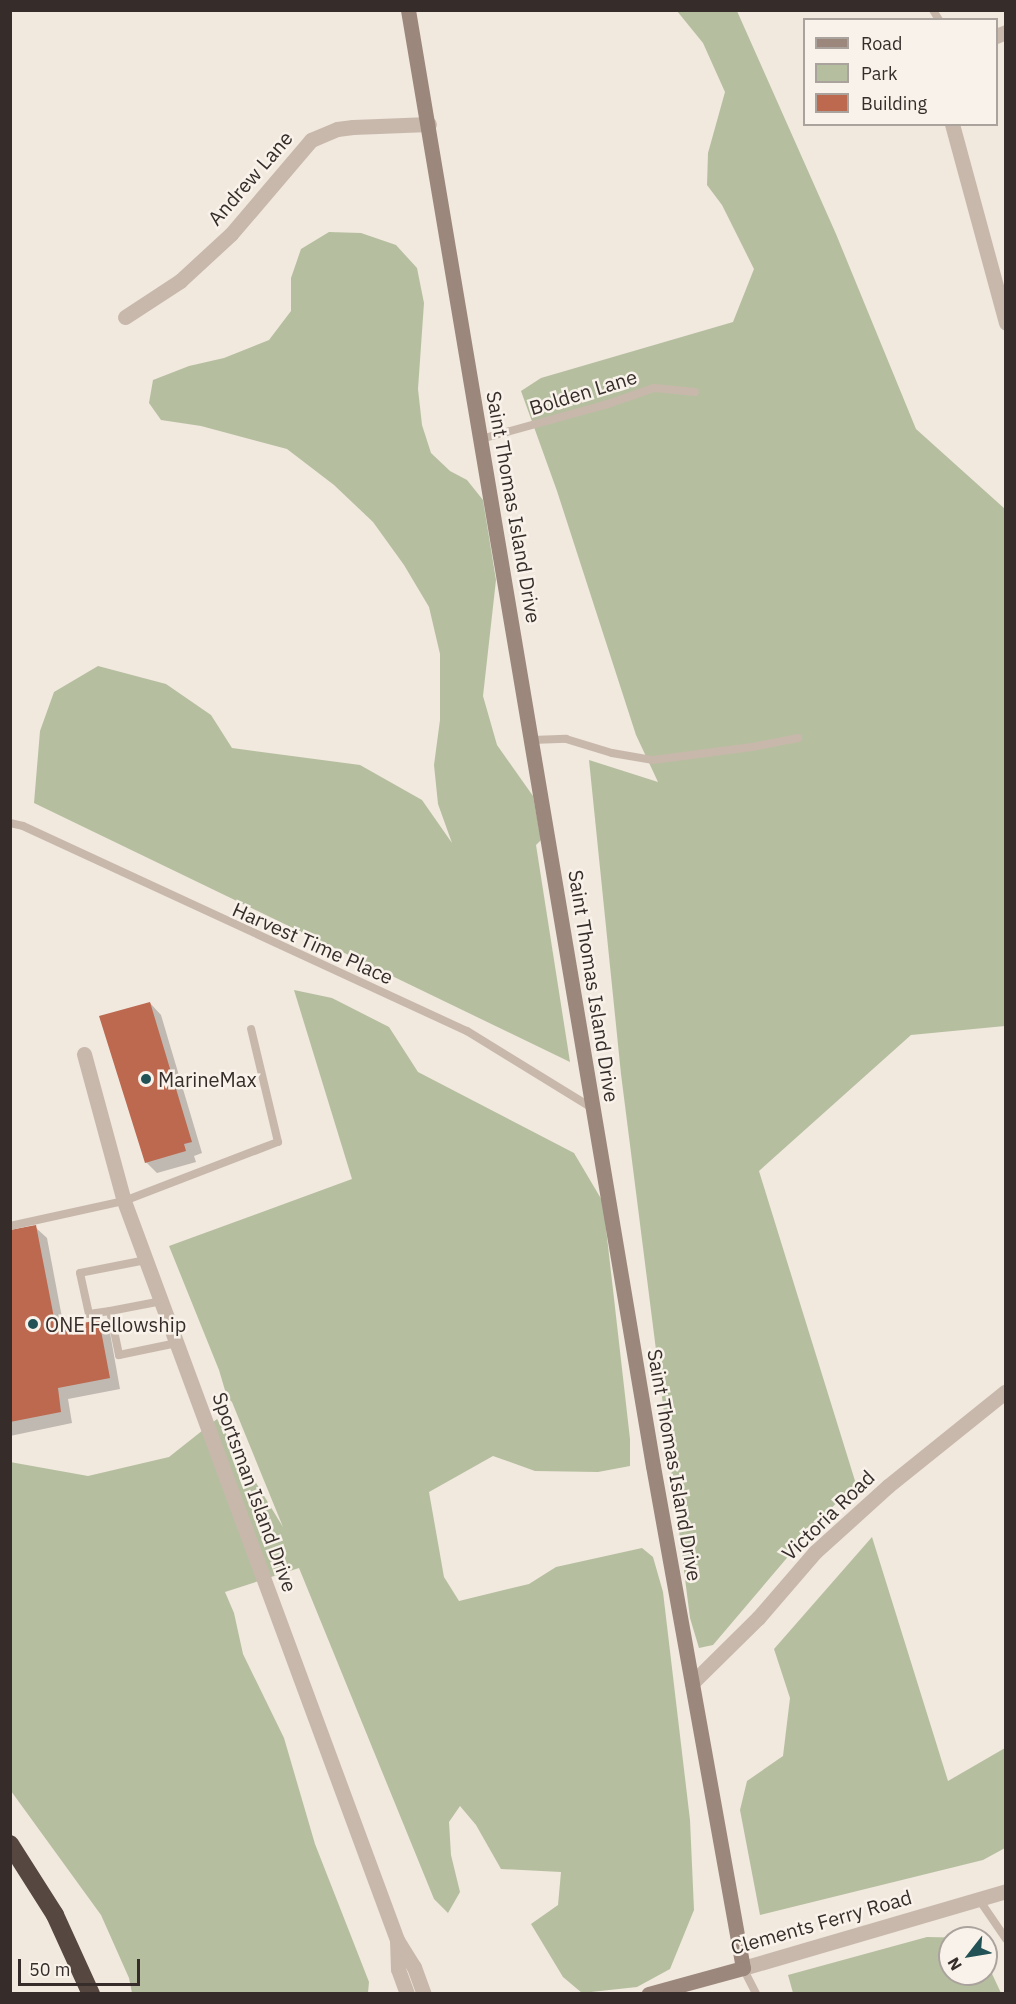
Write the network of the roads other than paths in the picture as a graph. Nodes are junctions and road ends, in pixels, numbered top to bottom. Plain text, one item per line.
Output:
1 (408, 10) edge
2 (429, 124) junction
3 (953, 126) edge
4 (125, 317) dead end
5 (1005, 323) edge
6 (694, 392) dead end
7 (481, 439) junction
8 (798, 738) dead end
9 (532, 740) junction
10 (10, 823) edge
11 (251, 1029) dead end
12 (84, 1054) dead end
13 (593, 1108) junction
14 (124, 1201) junction
15 (10, 1226) edge
16 (146, 1260) junction
17 (162, 1301) junction
18 (110, 1311) junction
19 (177, 1343) junction
20 (1005, 1391) edge
21 (692, 1683) junction
22 (10, 1844) edge
23 (1005, 1891) edge
24 (978, 1898) junction
25 (1005, 1939) edge
26 (397, 1941) junction
27 (742, 1968) junction
28 (91, 1994) edge
29 (407, 1994) edge
30 (423, 1994) edge
31 (648, 1994) edge
32 (756, 1994) edge

1 - 2 main road, Saint Thomas Island Drive
2 - 4 street, Andrew Lane
2 - 7 main road, Saint Thomas Island Drive
3 - 5 street
6 - 7 lane, Bolden Lane
7 - 9 main road, Saint Thomas Island Drive
8 - 9 lane
9 - 13 main road, Saint Thomas Island Drive
10 - 13 lane, Harvest Time Place
11 - 14 lane
12 - 14 street, Sportsman Island Drive
13 - 21 main road, Saint Thomas Island Drive
14 - 15 lane
14 - 16 street, Sportsman Island Drive
16 - 17 street, Sportsman Island Drive
16 - 18 lane
17 - 18 lane
17 - 19 street, Sportsman Island Drive
18 - 19 lane
19 - 26 street, Sportsman Island Drive
20 - 21 street, Victoria Road
21 - 27 main road, Saint Thomas Island Drive
22 - 28 highway
23 - 24 street, Clements Ferry Road
24 - 25 lane
24 - 27 street, Clements Ferry Road
26 - 29 street, Sportsman Island Drive
26 - 30 street, Sportsman Island Drive
27 - 31 main road, Clements Ferry Road
27 - 32 lane

